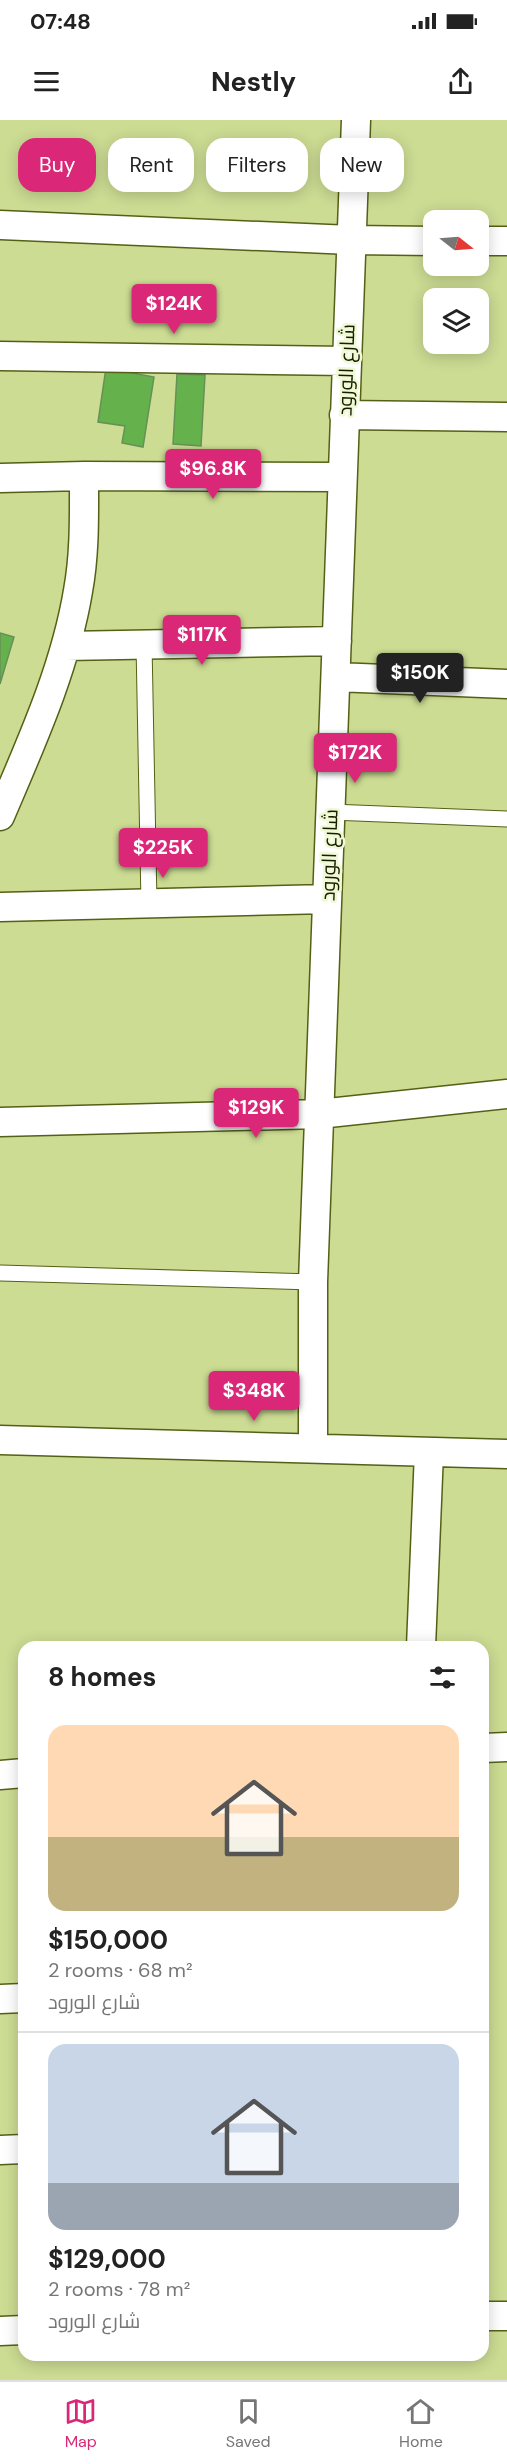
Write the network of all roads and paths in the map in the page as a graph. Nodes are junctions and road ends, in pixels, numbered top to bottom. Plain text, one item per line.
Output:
1 (356, 120) edge
2 (0, 225) edge
3 (351, 240) junction
4 (423, 241) edge
5 (489, 241) edge
6 (507, 242) edge
7 (0, 356) edge
8 (347, 361) junction
9 (344, 415) junction
10 (507, 417) edge
11 (84, 476) junction
12 (342, 477) junction
13 (0, 478) edge
14 (337, 641) junction
15 (144, 644) junction
16 (66, 646) junction
17 (336, 677) junction
18 (507, 684) edge
19 (331, 812) junction
20 (0, 816) edge
21 (507, 819) edge
22 (327, 899) junction
23 (148, 903) junction
24 (0, 907) edge
25 (507, 1094) edge
26 (319, 1114) junction
27 (0, 1122) edge
28 (0, 1273) edge
29 (313, 1282) junction
30 (0, 1440) edge
31 (313, 1447) junction
32 (429, 1452) junction
33 (507, 1454) edge
34 (421, 1641) edge
35 (507, 1747) edge
36 (489, 1748) edge
37 (18, 1774) edge
38 (0, 1775) edge
39 (18, 1998) edge
40 (0, 1999) edge
41 (18, 2149) edge
42 (0, 2150) edge
43 (489, 2316) edge
44 (507, 2316) edge
45 (18, 2330) edge
46 (0, 2331) edge

1 - 3 street, شارع الورود
2 - 3 street
3 - 4 street
3 - 8 street, شارع الورود
5 - 6 street
7 - 8 street
8 - 9 street, شارع الورود
9 - 10 street
9 - 12 street, شارع الورود
11 - 12 street
11 - 13 street
11 - 16 street
12 - 14 street, شارع الورود
14 - 15 street
14 - 17 street, شارع الورود
15 - 16 street
15 - 23 lane
16 - 20 street
17 - 18 street
17 - 19 street, شارع الورود
19 - 21 lane
19 - 22 street, شارع الورود
22 - 23 street
22 - 26 street, شارع الورود
23 - 24 street
25 - 26 street
26 - 27 street
26 - 29 street, شارع الورود
28 - 29 lane
29 - 31 street, شارع الورود
30 - 31 street
31 - 32 street
32 - 33 street
32 - 34 street
35 - 36 street
37 - 38 street
39 - 40 street
41 - 42 street
43 - 44 street
45 - 46 street

